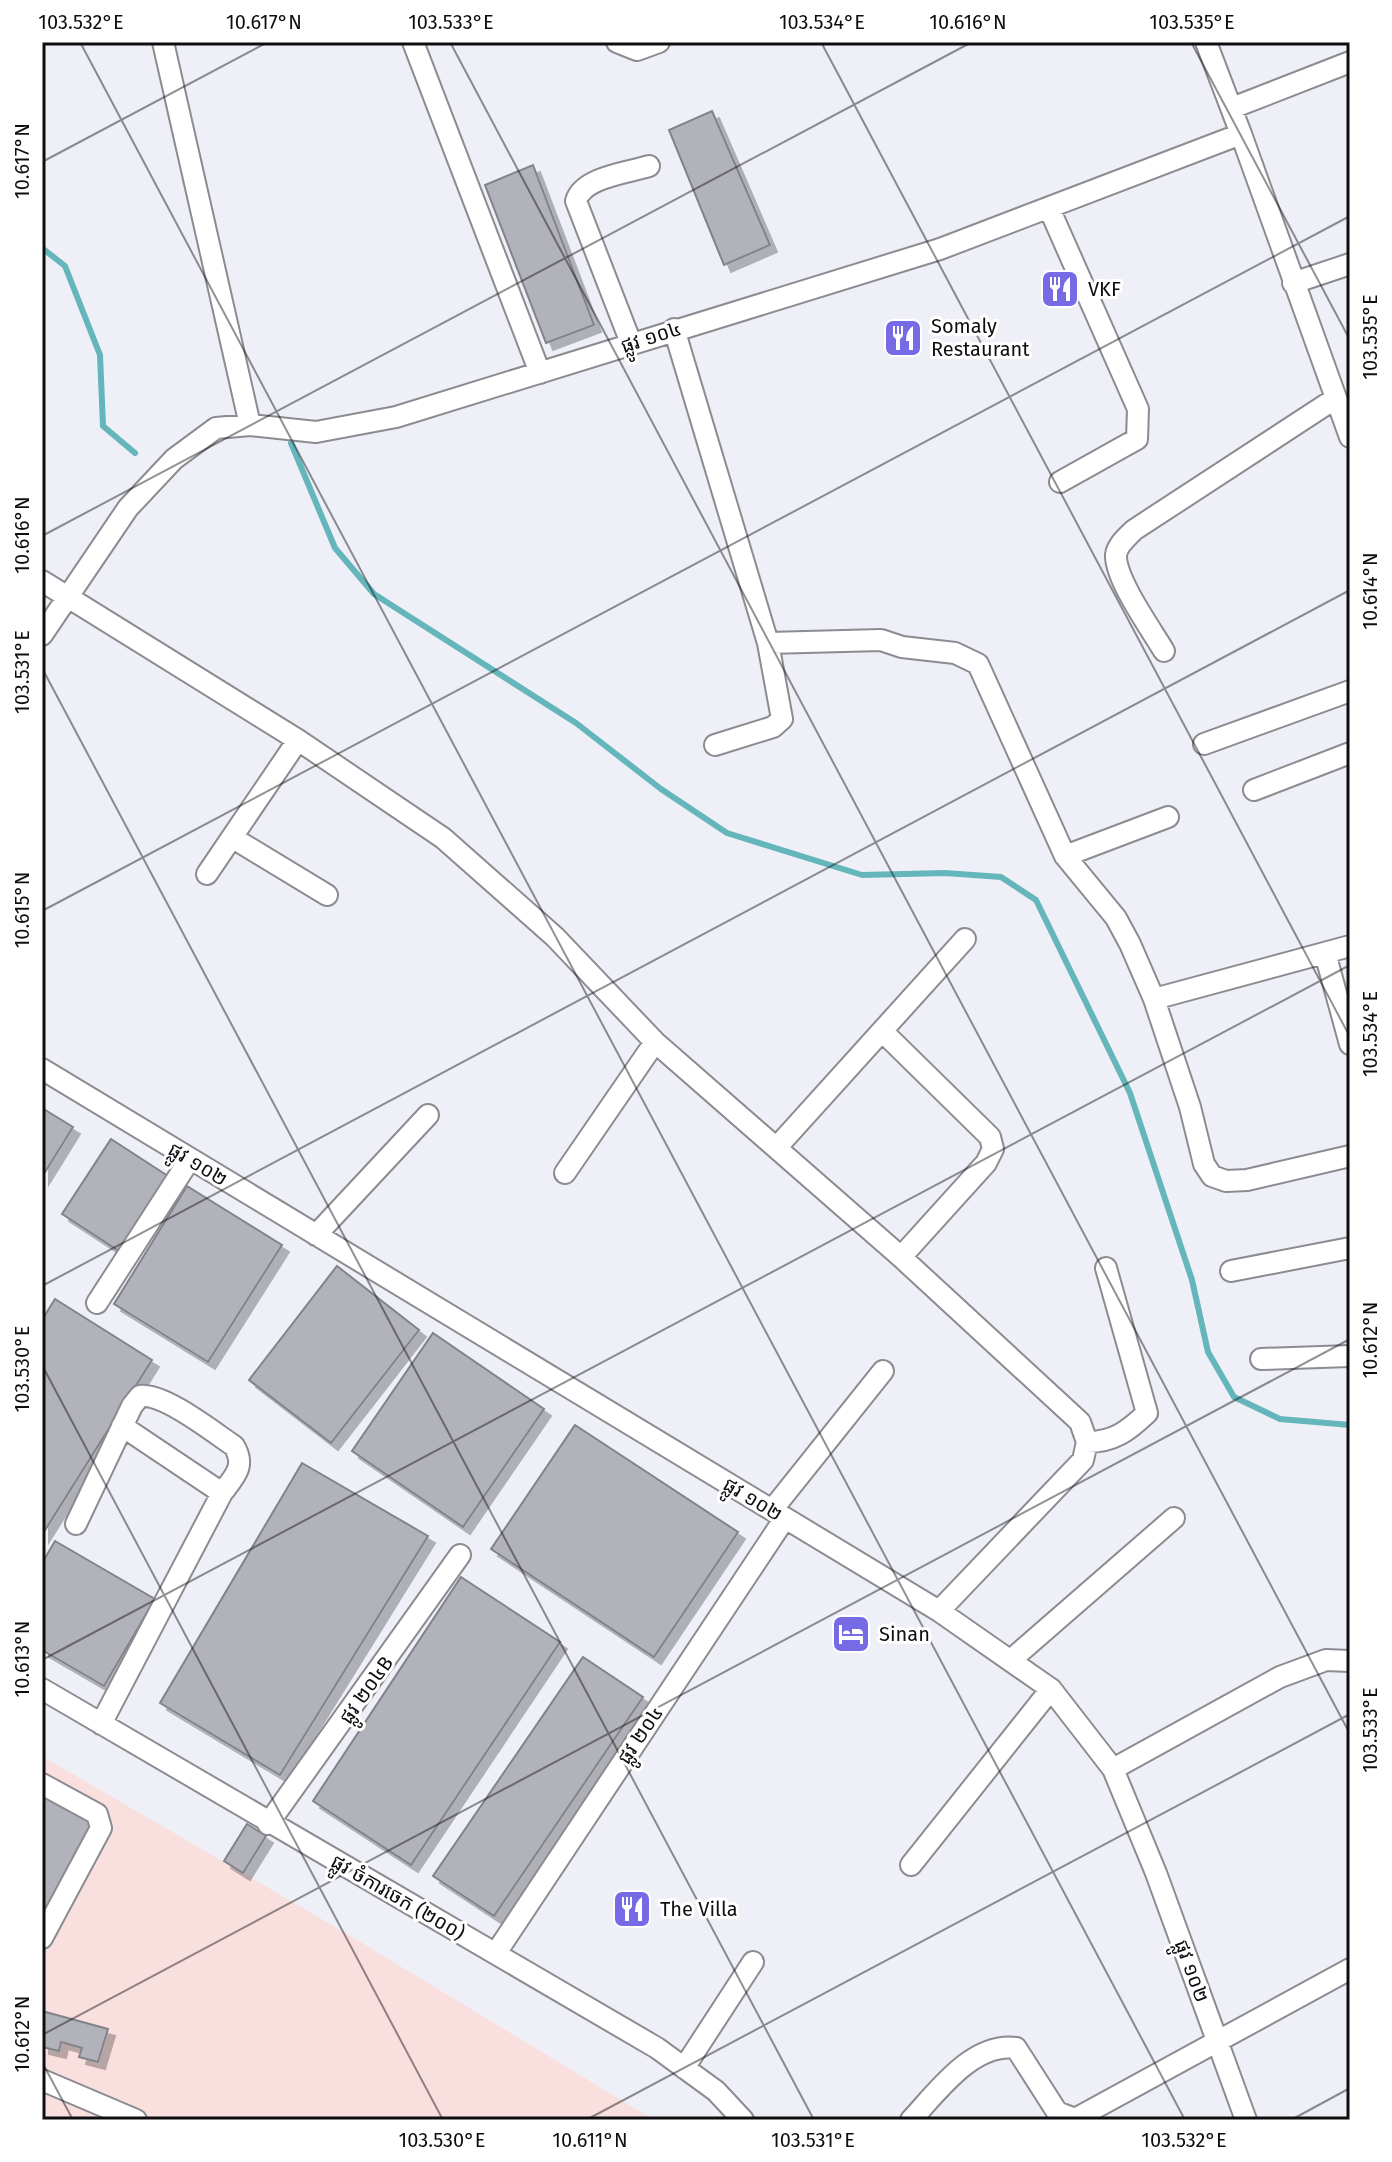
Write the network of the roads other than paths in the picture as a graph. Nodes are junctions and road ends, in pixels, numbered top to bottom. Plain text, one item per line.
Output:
1 (163, 42) edge
2 (413, 42) edge
3 (617, 42) edge
4 (659, 42) edge
5 (1206, 42) edge
6 (1350, 62) edge
7 (1232, 108) junction
8 (1241, 134) junction
9 (649, 166) dead end
10 (1049, 208) junction
11 (1350, 264) edge
12 (1293, 283) junction
13 (674, 329) junction
14 (631, 343) junction
15 (540, 373) junction
16 (1336, 398) junction
17 (250, 425) junction
18 (1350, 437) edge
19 (1060, 482) dead end
20 (42, 581) edge
21 (67, 598) junction
22 (42, 635) edge
23 (768, 643) junction
24 (1164, 651) dead end
25 (1350, 691) edge
26 (298, 740) junction
27 (1204, 744) dead end
28 (715, 745) dead end
29 (1350, 753) edge
30 (1254, 790) dead end
31 (1168, 817) dead end
32 (233, 838) junction
33 (1065, 856) junction
34 (207, 874) dead end
35 (327, 895) dead end
36 (965, 939) dead end
37 (1350, 946) edge
38 (1325, 953) junction
39 (1154, 999) junction
40 (882, 1031) junction
41 (655, 1042) junction
42 (1350, 1044) edge
43 (42, 1069) edge
44 (428, 1115) dead end
45 (777, 1147) junction
46 (1350, 1156) edge
47 (190, 1159) junction
48 (565, 1173) dead end
49 (316, 1235) junction
50 (1350, 1248) edge
51 (901, 1257) junction
52 (1106, 1268) dead end
53 (1231, 1271) dead end
54 (97, 1303) dead end
55 (1350, 1356) edge
56 (1261, 1359) dead end
57 (883, 1371) dead end
58 (122, 1426) junction
59 (1087, 1442) junction
60 (222, 1493) junction
61 (778, 1514) junction
62 (1174, 1518) dead end
63 (76, 1524) dead end
64 (460, 1555) dead end
65 (939, 1611) junction
66 (1012, 1659) junction
67 (1350, 1661) edge
68 (42, 1689) edge
69 (1051, 1689) junction
70 (101, 1724) junction
71 (1113, 1769) junction
72 (42, 1784) edge
73 (268, 1824) junction
74 (911, 1865) dead end
75 (42, 1938) edge
76 (496, 1953) junction
77 (753, 1962) dead end
78 (1350, 1969) edge
79 (1218, 2039) junction
80 (684, 2068) junction
81 (42, 2080) edge
82 (136, 2120) edge
83 (743, 2120) edge
84 (911, 2120) edge
85 (1246, 2120) edge

1 - 17 street
2 - 15 street
3 - 4 street
5 - 7 street
6 - 7 street
7 - 8 street
8 - 10 street, ផ្លូវ ១០៤
8 - 12 street
9 - 14 street
10 - 13 street, ផ្លូវ ១០៤
10 - 19 street
11 - 12 street
12 - 16 street
13 - 14 street, ផ្លូវ ១០៤
13 - 23 street
14 - 15 street, ផ្លូវ ១០៤
15 - 17 street, ផ្លូវ ១០៤
16 - 18 street
16 - 24 street
17 - 21 street, ផ្លូវ ១០៤
20 - 21 street
21 - 22 street, ផ្លូវ ១០៤
21 - 26 street
23 - 28 street
23 - 33 street
25 - 27 street
26 - 32 street
26 - 41 street
29 - 30 street
31 - 33 street
32 - 34 street
32 - 35 street
33 - 39 street
36 - 40 street
37 - 38 street
38 - 39 street
38 - 42 street
39 - 46 street
40 - 45 street
40 - 51 street
41 - 45 street
41 - 48 street
43 - 47 street, ផ្លូវ ១០២
44 - 49 street
45 - 51 street
47 - 49 street, ផ្លូវ ១០២
47 - 54 street
49 - 61 street, ផ្លូវ ១០២
50 - 53 street
51 - 59 street
52 - 59 street
55 - 56 street
57 - 61 street, ផ្លូវ ២០៤
58 - 60 street
58 - 60 street
58 - 63 street
59 - 65 street
60 - 70 street
61 - 65 street, ផ្លូវ ១០២
61 - 76 street, ផ្លូវ ២០៤
62 - 66 street
64 - 73 street, ផ្លូវ ២០៤B
65 - 66 street, ផ្លូវ ១០២
66 - 69 street, ផ្លូវ ១០២
67 - 71 street
68 - 70 street, ផ្លូវ ចំការចេក (២០០)
69 - 71 street, ផ្លូវ ១០២
69 - 74 street
70 - 73 street, ផ្លូវ ចំការចេក (២០០)
71 - 79 street, ផ្លូវ ១០២
72 - 75 street
73 - 76 street, ផ្លូវ ចំការចេក (២០០)
76 - 80 street, ផ្លូវ ចំការចេក (២០០)
77 - 80 street
78 - 79 street
79 - 84 street
79 - 85 street, ផ្លូវ ១០២
80 - 83 street, ផ្លូវ ចំការចេក (២០០)
81 - 82 street

